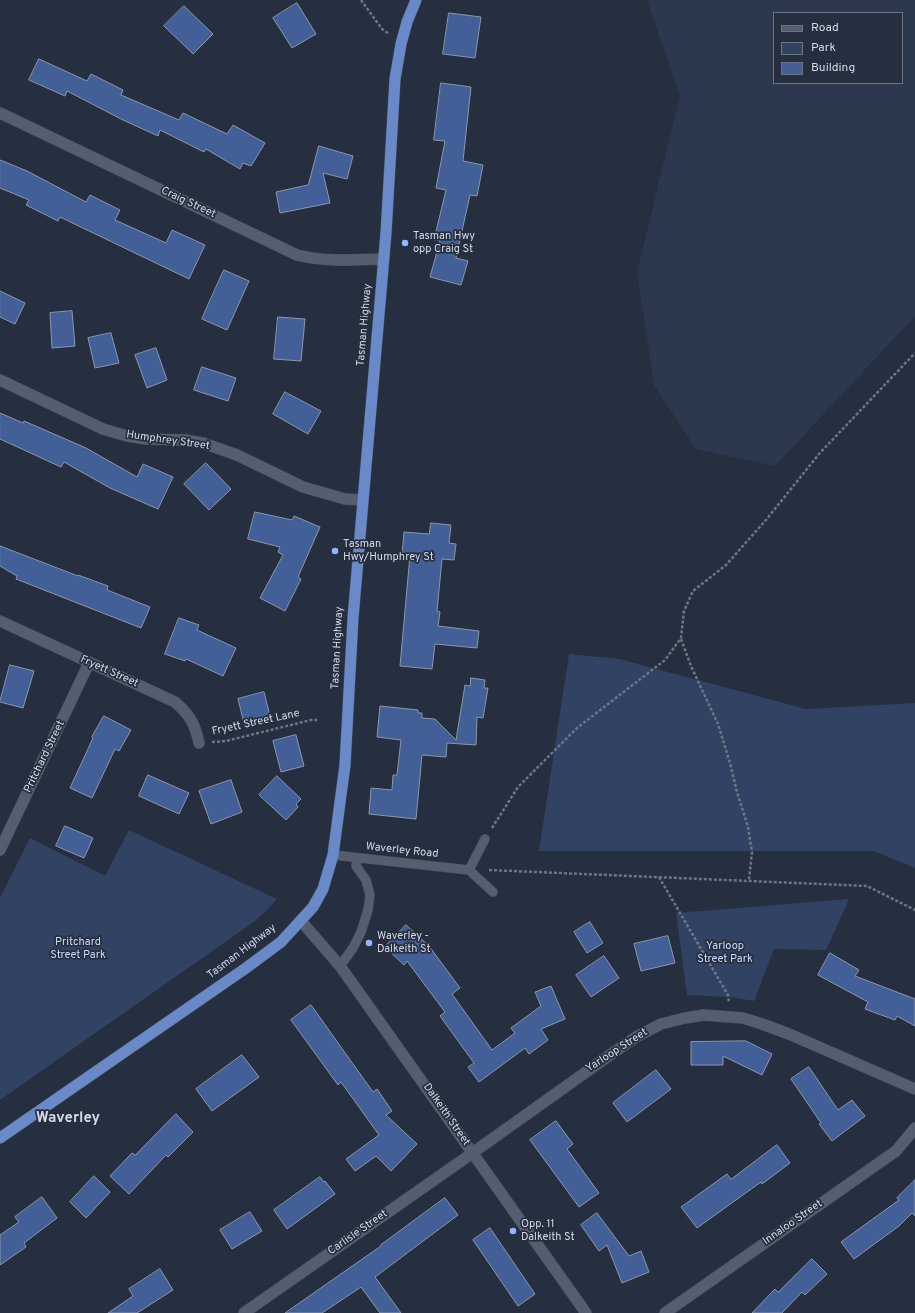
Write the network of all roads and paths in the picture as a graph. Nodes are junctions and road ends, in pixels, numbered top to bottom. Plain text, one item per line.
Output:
1 (361, 0) edge
2 (416, 0) edge
3 (389, 35) dead end
4 (0, 114) edge
5 (384, 259) junction
6 (915, 353) edge
7 (0, 380) edge
8 (362, 500) junction
9 (0, 621) edge
10 (681, 638) junction
11 (89, 663) junction
12 (317, 720) dead end
13 (199, 743) joint
14 (485, 838) joint
15 (0, 850) edge
16 (333, 855) junction
17 (357, 858) junction
18 (468, 870) junction
19 (659, 877) junction
20 (749, 880) junction
21 (493, 892) dead end
22 (915, 910) edge
23 (301, 922) junction
24 (340, 966) junction
25 (729, 1004) dead end
26 (915, 1089) edge
27 (915, 1128) edge
28 (0, 1138) edge
29 (472, 1153) junction
30 (244, 1313) edge
31 (586, 1313) edge
32 (666, 1313) edge

1 - 3 path
2 - 5 highway, Tasman Highway
4 - 5 street, Craig Street
5 - 8 highway, Tasman Highway
6 - 10 path
7 - 8 street, Humphrey Street
8 - 16 highway, Tasman Highway
9 - 11 street, Fryett Street
10 - 14 path
10 - 20 path
11 - 13 street, Fryett Street
11 - 15 street, Pritchard Street
12 - 13 path, Fryett Street Lane
14 - 18 lane
16 - 17 lane, Waverley Road
16 - 23 highway, Tasman Highway
17 - 18 lane, Waverley Road
17 - 24 lane
18 - 19 path
18 - 21 lane
19 - 20 path
19 - 25 path
20 - 22 path
23 - 24 street, Dalkeith Street
23 - 28 highway, Tasman Highway
24 - 29 street, Dalkeith Street
26 - 29 street, Yarloop Street
27 - 32 street, Innaloo Street
29 - 30 street, Carlisle Street
29 - 31 street, Dalkeith Street

